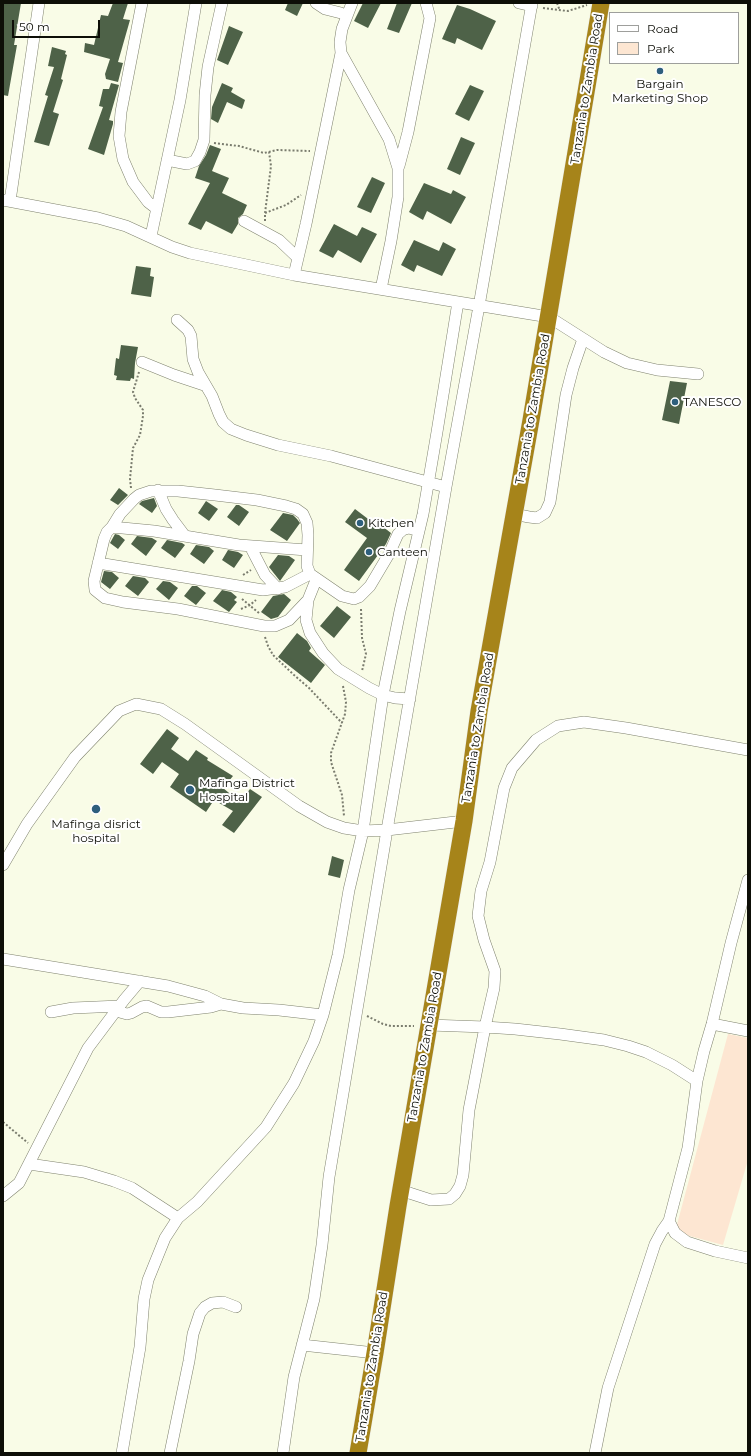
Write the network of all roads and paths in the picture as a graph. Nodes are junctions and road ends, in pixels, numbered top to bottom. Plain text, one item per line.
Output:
1 (39, 3) edge
2 (142, 3) edge
3 (196, 3) edge
4 (222, 3) edge
5 (316, 3) edge
6 (426, 3) edge
7 (519, 3) edge
8 (557, 3) edge
9 (532, 4) edge
10 (600, 4) edge
11 (346, 6) edge
12 (560, 11) junction
13 (341, 53) junction
14 (204, 140) junction
15 (270, 152) junction
16 (320, 152) junction
17 (167, 160) junction
18 (398, 168) junction
19 (313, 186) junction
20 (7, 200) edge
21 (157, 208) junction
22 (265, 213) junction
23 (244, 221) dead end
24 (270, 235) junction
25 (151, 236) junction
26 (298, 258) junction
27 (294, 274) junction
28 (381, 289) junction
29 (458, 302) junction
30 (479, 306) junction
31 (549, 317) junction
32 (177, 320) dead end
33 (583, 339) junction
34 (142, 362) joint
35 (698, 374) dead end
36 (204, 384) junction
37 (428, 483) junction
38 (446, 487) junction
39 (158, 490) junction
40 (134, 498) junction
41 (514, 514) junction
42 (112, 526) junction
43 (419, 531) junction
44 (185, 536) junction
45 (250, 546) junction
46 (307, 550) junction
47 (98, 563) junction
48 (313, 577) junction
49 (226, 584) junction
50 (278, 589) junction
51 (359, 597) junction
52 (308, 600) junction
53 (269, 626) junction
54 (338, 669) junction
55 (358, 682) junction
56 (383, 695) junction
57 (410, 699) junction
58 (342, 723) junction
59 (748, 750) edge
60 (464, 821) junction
61 (344, 828) junction
62 (387, 830) junction
63 (363, 831) junction
64 (3, 865) edge
65 (748, 880) edge
66 (3, 959) edge
67 (140, 982) junction
68 (221, 1004) junction
69 (118, 1009) junction
70 (51, 1012) dead end
71 (357, 1014) junction
72 (323, 1016) junction
73 (712, 1024) junction
74 (429, 1025) junction
75 (485, 1026) junction
76 (748, 1031) edge
77 (697, 1081) junction
78 (3, 1122) edge
79 (36, 1150) junction
80 (29, 1164) junction
81 (400, 1190) junction
82 (3, 1196) edge
83 (178, 1218) junction
84 (669, 1222) junction
85 (748, 1258) edge
86 (236, 1307) dead end
87 (302, 1345) junction
88 (376, 1353) junction
89 (122, 1453) edge
90 (170, 1453) edge
91 (283, 1453) edge
92 (358, 1453) edge
93 (595, 1453) edge

1 - 20 street
2 - 21 street
3 - 17 street
4 - 14 street
5 - 11 street
6 - 18 street
7 - 9 street
8 - 12 path
9 - 12 path
9 - 30 street
10 - 12 path
10 - 31 highway, Tanzania to Zambia Road
11 - 13 street
13 - 16 street
13 - 18 street
14 - 15 path
14 - 17 street
15 - 16 path
15 - 22 path
16 - 19 street
17 - 21 street
18 - 28 street
19 - 22 path
19 - 26 street
20 - 25 street
21 - 25 street
22 - 24 path
23 - 24 street
24 - 26 street
25 - 27 street
26 - 27 street
27 - 28 street
28 - 29 street
29 - 30 street
29 - 37 street
30 - 31 street
30 - 38 street
31 - 33 street
31 - 41 highway, Tanzania to Zambia Road
32 - 36 street
33 - 35 street
33 - 41 street
34 - 36 street
34 - 40 path
36 - 37 street
37 - 38 street
37 - 43 street
38 - 57 street
39 - 40 street
39 - 44 street
39 - 46 street
40 - 42 street
41 - 60 highway, Tanzania to Zambia Road
42 - 44 street
42 - 47 street
43 - 51 street
43 - 56 street
44 - 45 street
45 - 46 street
45 - 50 street
46 - 48 street
47 - 49 street
47 - 53 street
48 - 50 street
48 - 51 street
48 - 52 street
49 - 50 street
49 - 53 path
51 - 55 path
52 - 53 street
52 - 54 street
53 - 58 path
54 - 55 street
54 - 58 path
55 - 56 street
56 - 57 street
56 - 63 street
57 - 62 street
58 - 61 path
59 - 75 street
60 - 62 street
60 - 74 highway, Tanzania to Zambia Road
61 - 63 street
61 - 64 street
62 - 63 street
62 - 71 street
63 - 72 street
65 - 73 street
66 - 67 street
67 - 68 street
67 - 69 street
68 - 69 street
68 - 72 street
69 - 70 street
69 - 79 street
71 - 74 path
71 - 87 street
72 - 83 street
73 - 76 street
73 - 77 street
74 - 75 street
74 - 81 highway, Tanzania to Zambia Road
75 - 77 street
75 - 81 street
77 - 84 street
78 - 79 path
79 - 80 street
80 - 82 street
80 - 83 street
81 - 88 highway, Tanzania to Zambia Road
83 - 89 street
84 - 85 street
84 - 93 street
86 - 90 street
87 - 88 street
87 - 91 street
88 - 92 highway, Tanzania to Zambia Road

